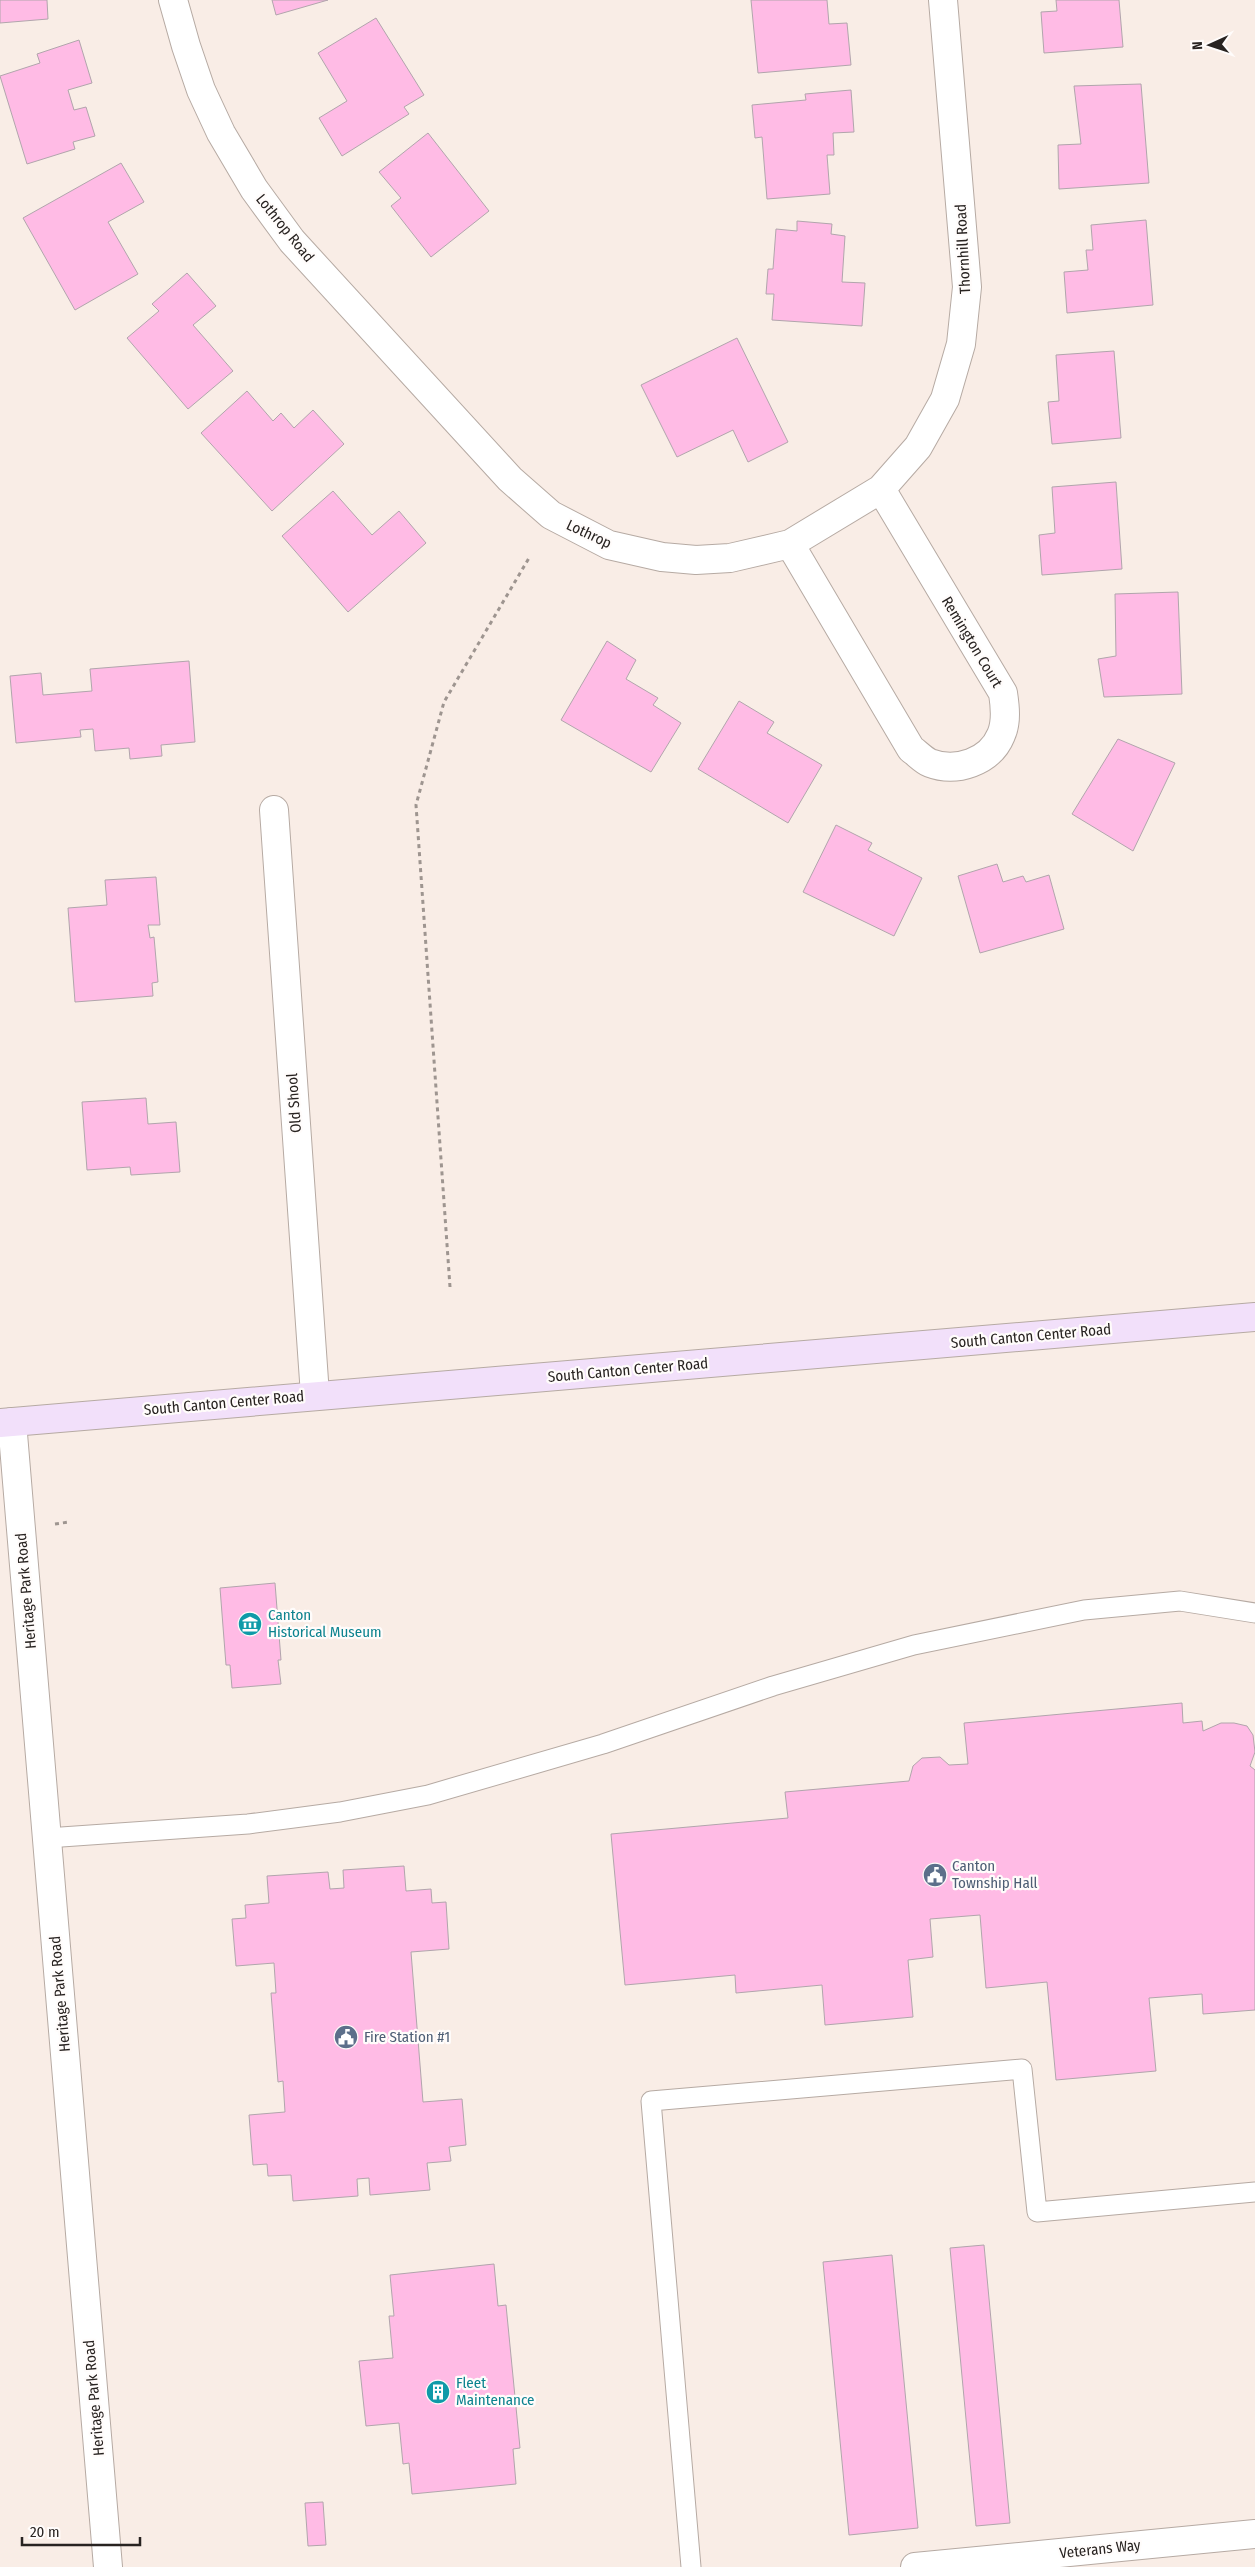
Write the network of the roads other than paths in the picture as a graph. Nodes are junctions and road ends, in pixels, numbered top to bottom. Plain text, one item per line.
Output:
1 (173, 0) edge
2 (943, 0) edge
3 (456, 420) joint
4 (881, 489) junction
5 (790, 544) junction
6 (274, 810) dead end
7 (1255, 1317) edge
8 (315, 1396) junction
9 (6, 1422) edge
10 (1255, 1613) edge
11 (47, 1838) junction
12 (1255, 2192) edge
13 (1255, 2534) edge
14 (108, 2567) edge
15 (691, 2567) edge
16 (916, 2567) edge

1 - 3 street, Lothrop Road
2 - 4 street, Thornhill Road
3 - 5 street, Lothrop
4 - 5 street, Thornhill Road
4 - 5 street, Remington Court
6 - 8 street, Old Shool
7 - 8 main road, South Canton Center Road
8 - 9 main road, South Canton Center Road
9 - 11 street, Heritage Park Road
10 - 11 lane
11 - 14 street, Heritage Park Road
12 - 15 lane
13 - 16 street, Veterans Way

